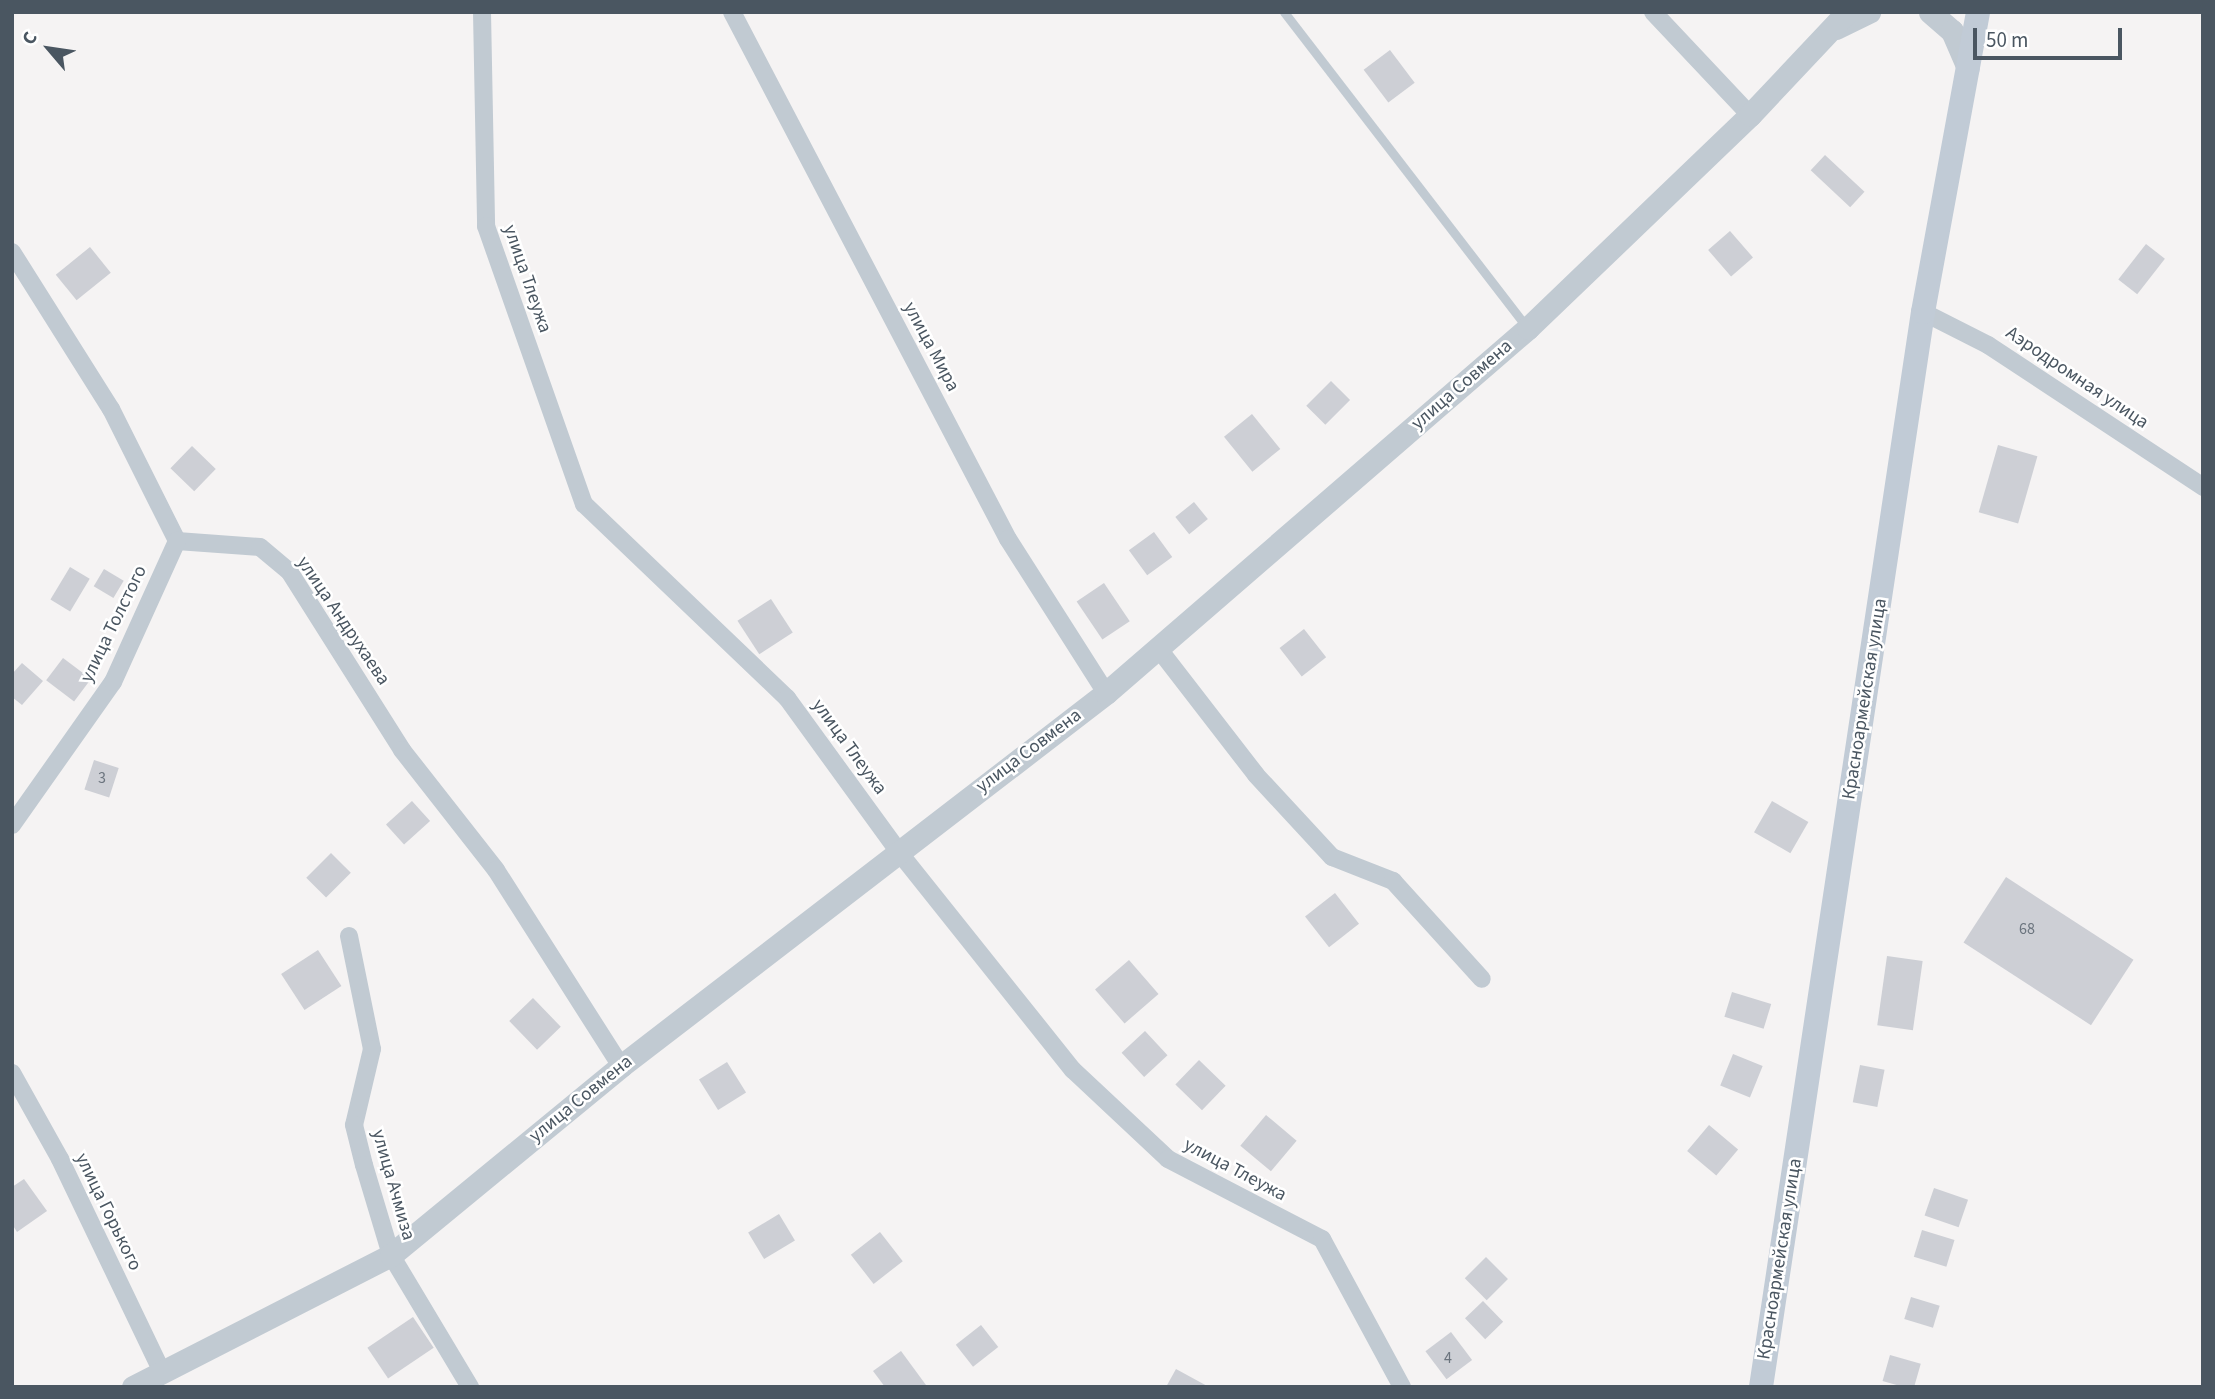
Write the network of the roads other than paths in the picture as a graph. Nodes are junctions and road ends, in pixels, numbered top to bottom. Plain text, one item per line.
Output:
1 (482, 12) edge
2 (732, 12) edge
3 (1284, 12) edge
4 (1653, 12) edge
5 (1847, 12) edge
6 (1869, 12) edge
7 (1930, 12) edge
8 (1978, 12) edge
9 (1830, 31) junction
10 (1968, 68) junction
11 (1750, 115) junction
12 (12, 251) edge
13 (1923, 312) junction
14 (1528, 328) junction
15 (2203, 487) edge
16 (177, 541) junction
17 (1157, 648) junction
18 (1106, 693) junction
19 (12, 825) edge
20 (898, 851) junction
21 (349, 936) dead end
22 (1482, 979) dead end
23 (621, 1066) junction
24 (12, 1073) edge
25 (391, 1255) junction
26 (162, 1372) junction
27 (133, 1387) edge
28 (470, 1387) edge
29 (1402, 1387) edge
30 (1761, 1387) edge

1 - 20 street, улица Тлеужа
2 - 18 street, улица Мира
3 - 14 lane
4 - 11 street
5 - 9 street, улица Совмена
6 - 9 street
7 - 10 street
8 - 10 main road, Красноармейская улица
9 - 11 street, улица Совмена
10 - 13 main road, Красноармейская улица
11 - 14 street, улица Совмена
12 - 16 street
13 - 15 street, Аэродромная улица
13 - 30 main road, Красноармейская улица
14 - 17 street, улица Совмена
16 - 19 street, улица Толстого
16 - 23 street, улица Андрухаева
17 - 18 street, улица Совмена
17 - 22 street
18 - 20 street, улица Совмена
20 - 23 street, улица Совмена
20 - 29 street, улица Тлеужа
21 - 25 street, улица Ачмиза
23 - 25 street, улица Совмена
24 - 26 street, улица Горького
25 - 26 street, улица Совмена
25 - 28 street, улица Ачмиза
26 - 27 street, улица Совмена

